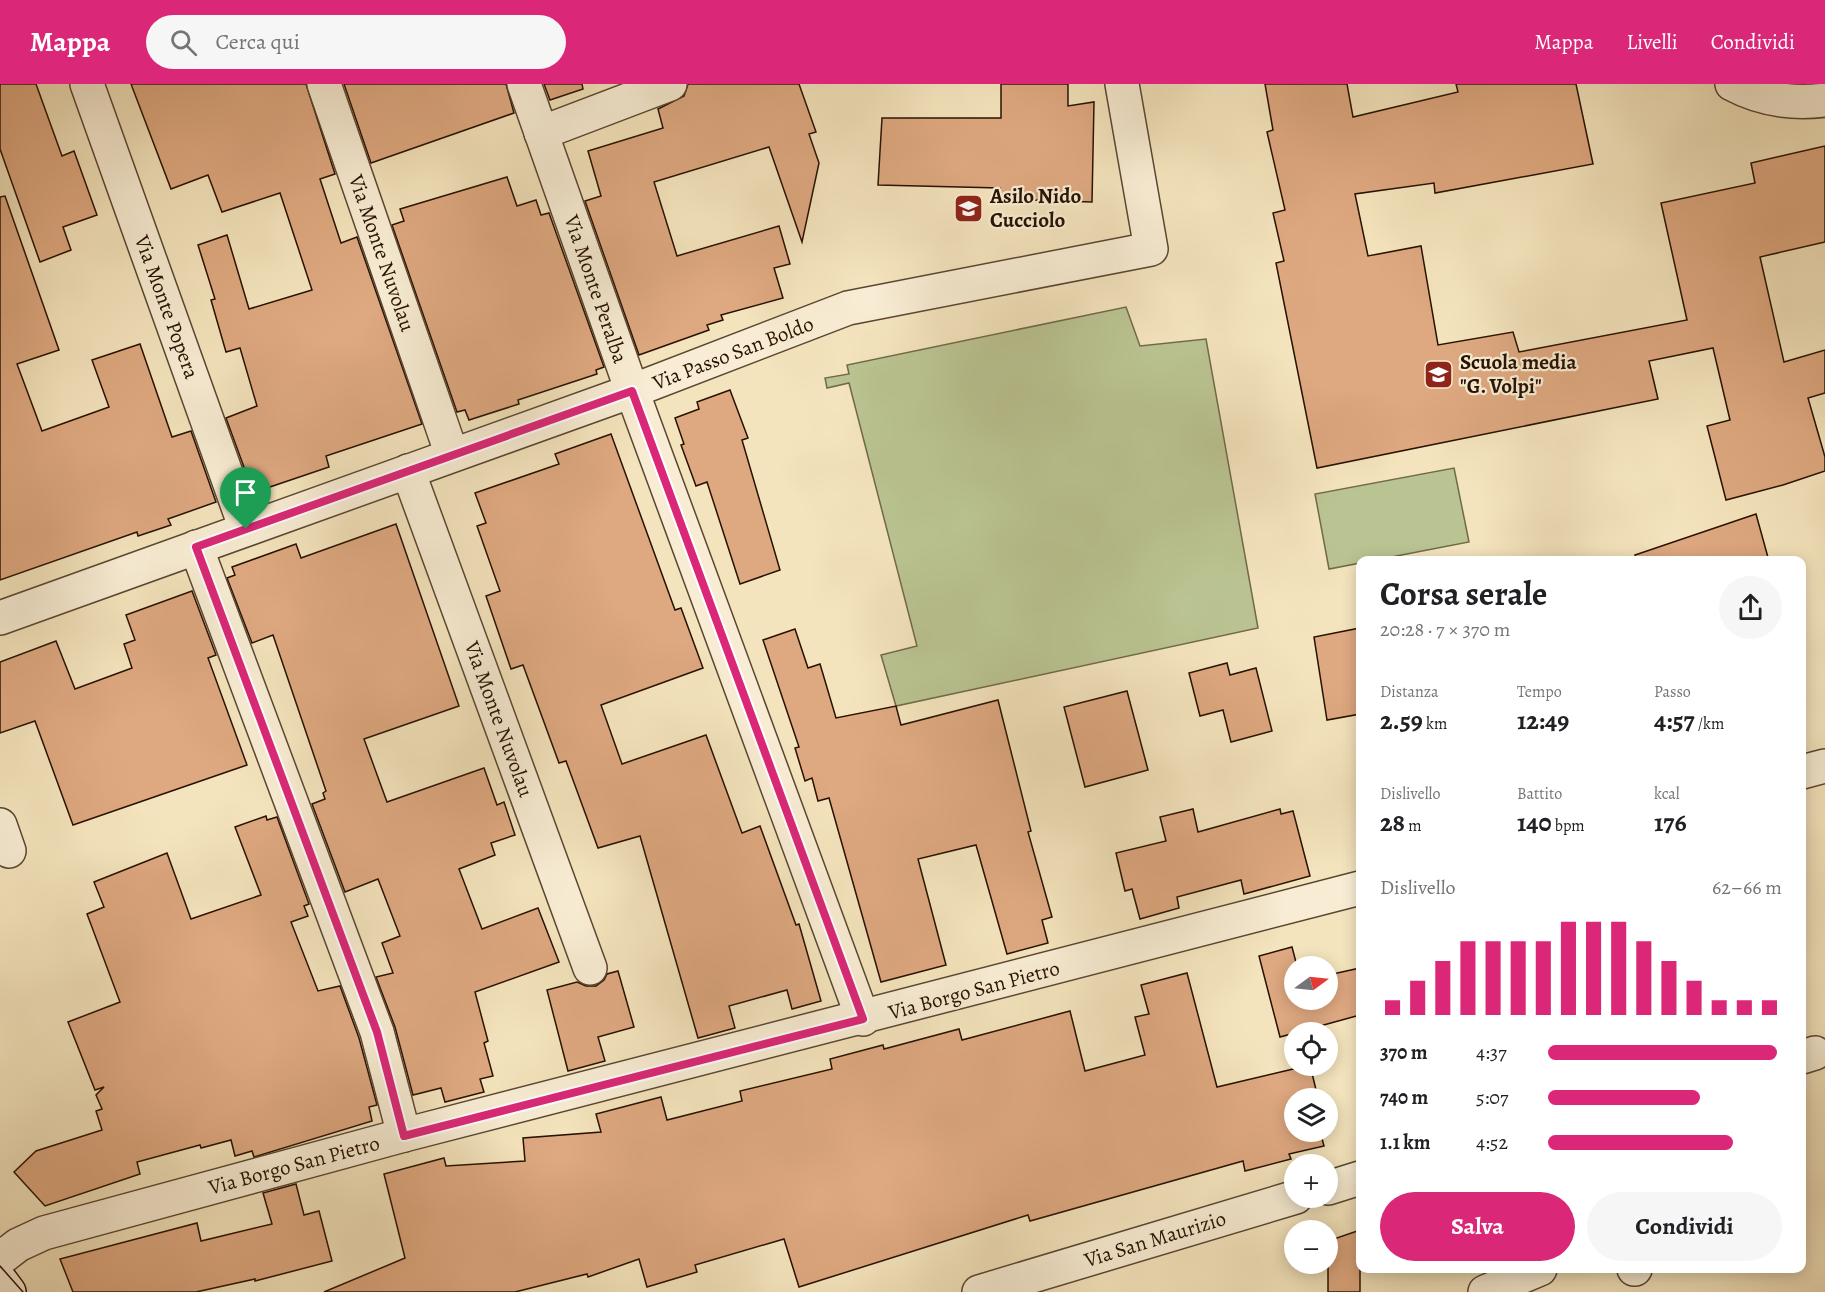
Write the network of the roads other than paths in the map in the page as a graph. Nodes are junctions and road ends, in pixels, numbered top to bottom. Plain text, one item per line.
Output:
1 (87, 84) edge
2 (324, 84) edge
3 (524, 84) edge
4 (670, 84) edge
5 (1122, 84) edge
6 (1732, 84) edge
7 (1825, 100) edge
8 (541, 133) junction
9 (632, 391) junction
10 (452, 455) junction
11 (408, 471) junction
12 (246, 529) junction
13 (196, 547) junction
14 (0, 618) edge
15 (1825, 766) edge
16 (1806, 771) edge
17 (1356, 889) edge
18 (590, 968) dead end
19 (863, 1019) junction
20 (404, 1136) junction
21 (1356, 1179) edge
22 (1338, 1185) edge
23 (1284, 1201) edge
24 (0, 1259) edge
25 (1530, 1273) edge
26 (0, 1280) edge
27 (9, 1292) edge
28 (979, 1292) edge
29 (1485, 1292) edge

1 - 12 street, Via Monte Popera
2 - 10 street, Via Monte Nuvolau
3 - 8 street, Via Monte Peralba
4 - 8 street
5 - 9 street, Via Passo San Boldo
6 - 7 street
8 - 9 street, Via Monte Peralba
9 - 10 street, Via Passo San Boldo
9 - 19 street, Via Monte Peralba
10 - 11 street, Via Passo San Boldo
11 - 12 street, Via Passo San Boldo
11 - 18 street, Via Monte Nuvolau
12 - 13 street, Via Passo San Boldo
13 - 14 street, Via Passo San Boldo
13 - 20 street
15 - 16 street
17 - 19 street, Via Borgo San Pietro
19 - 20 street, Via Borgo San Pietro
20 - 24 street, Via Borgo San Pietro
21 - 22 street
23 - 28 street, Via San Maurizio
25 - 29 street
26 - 27 street

